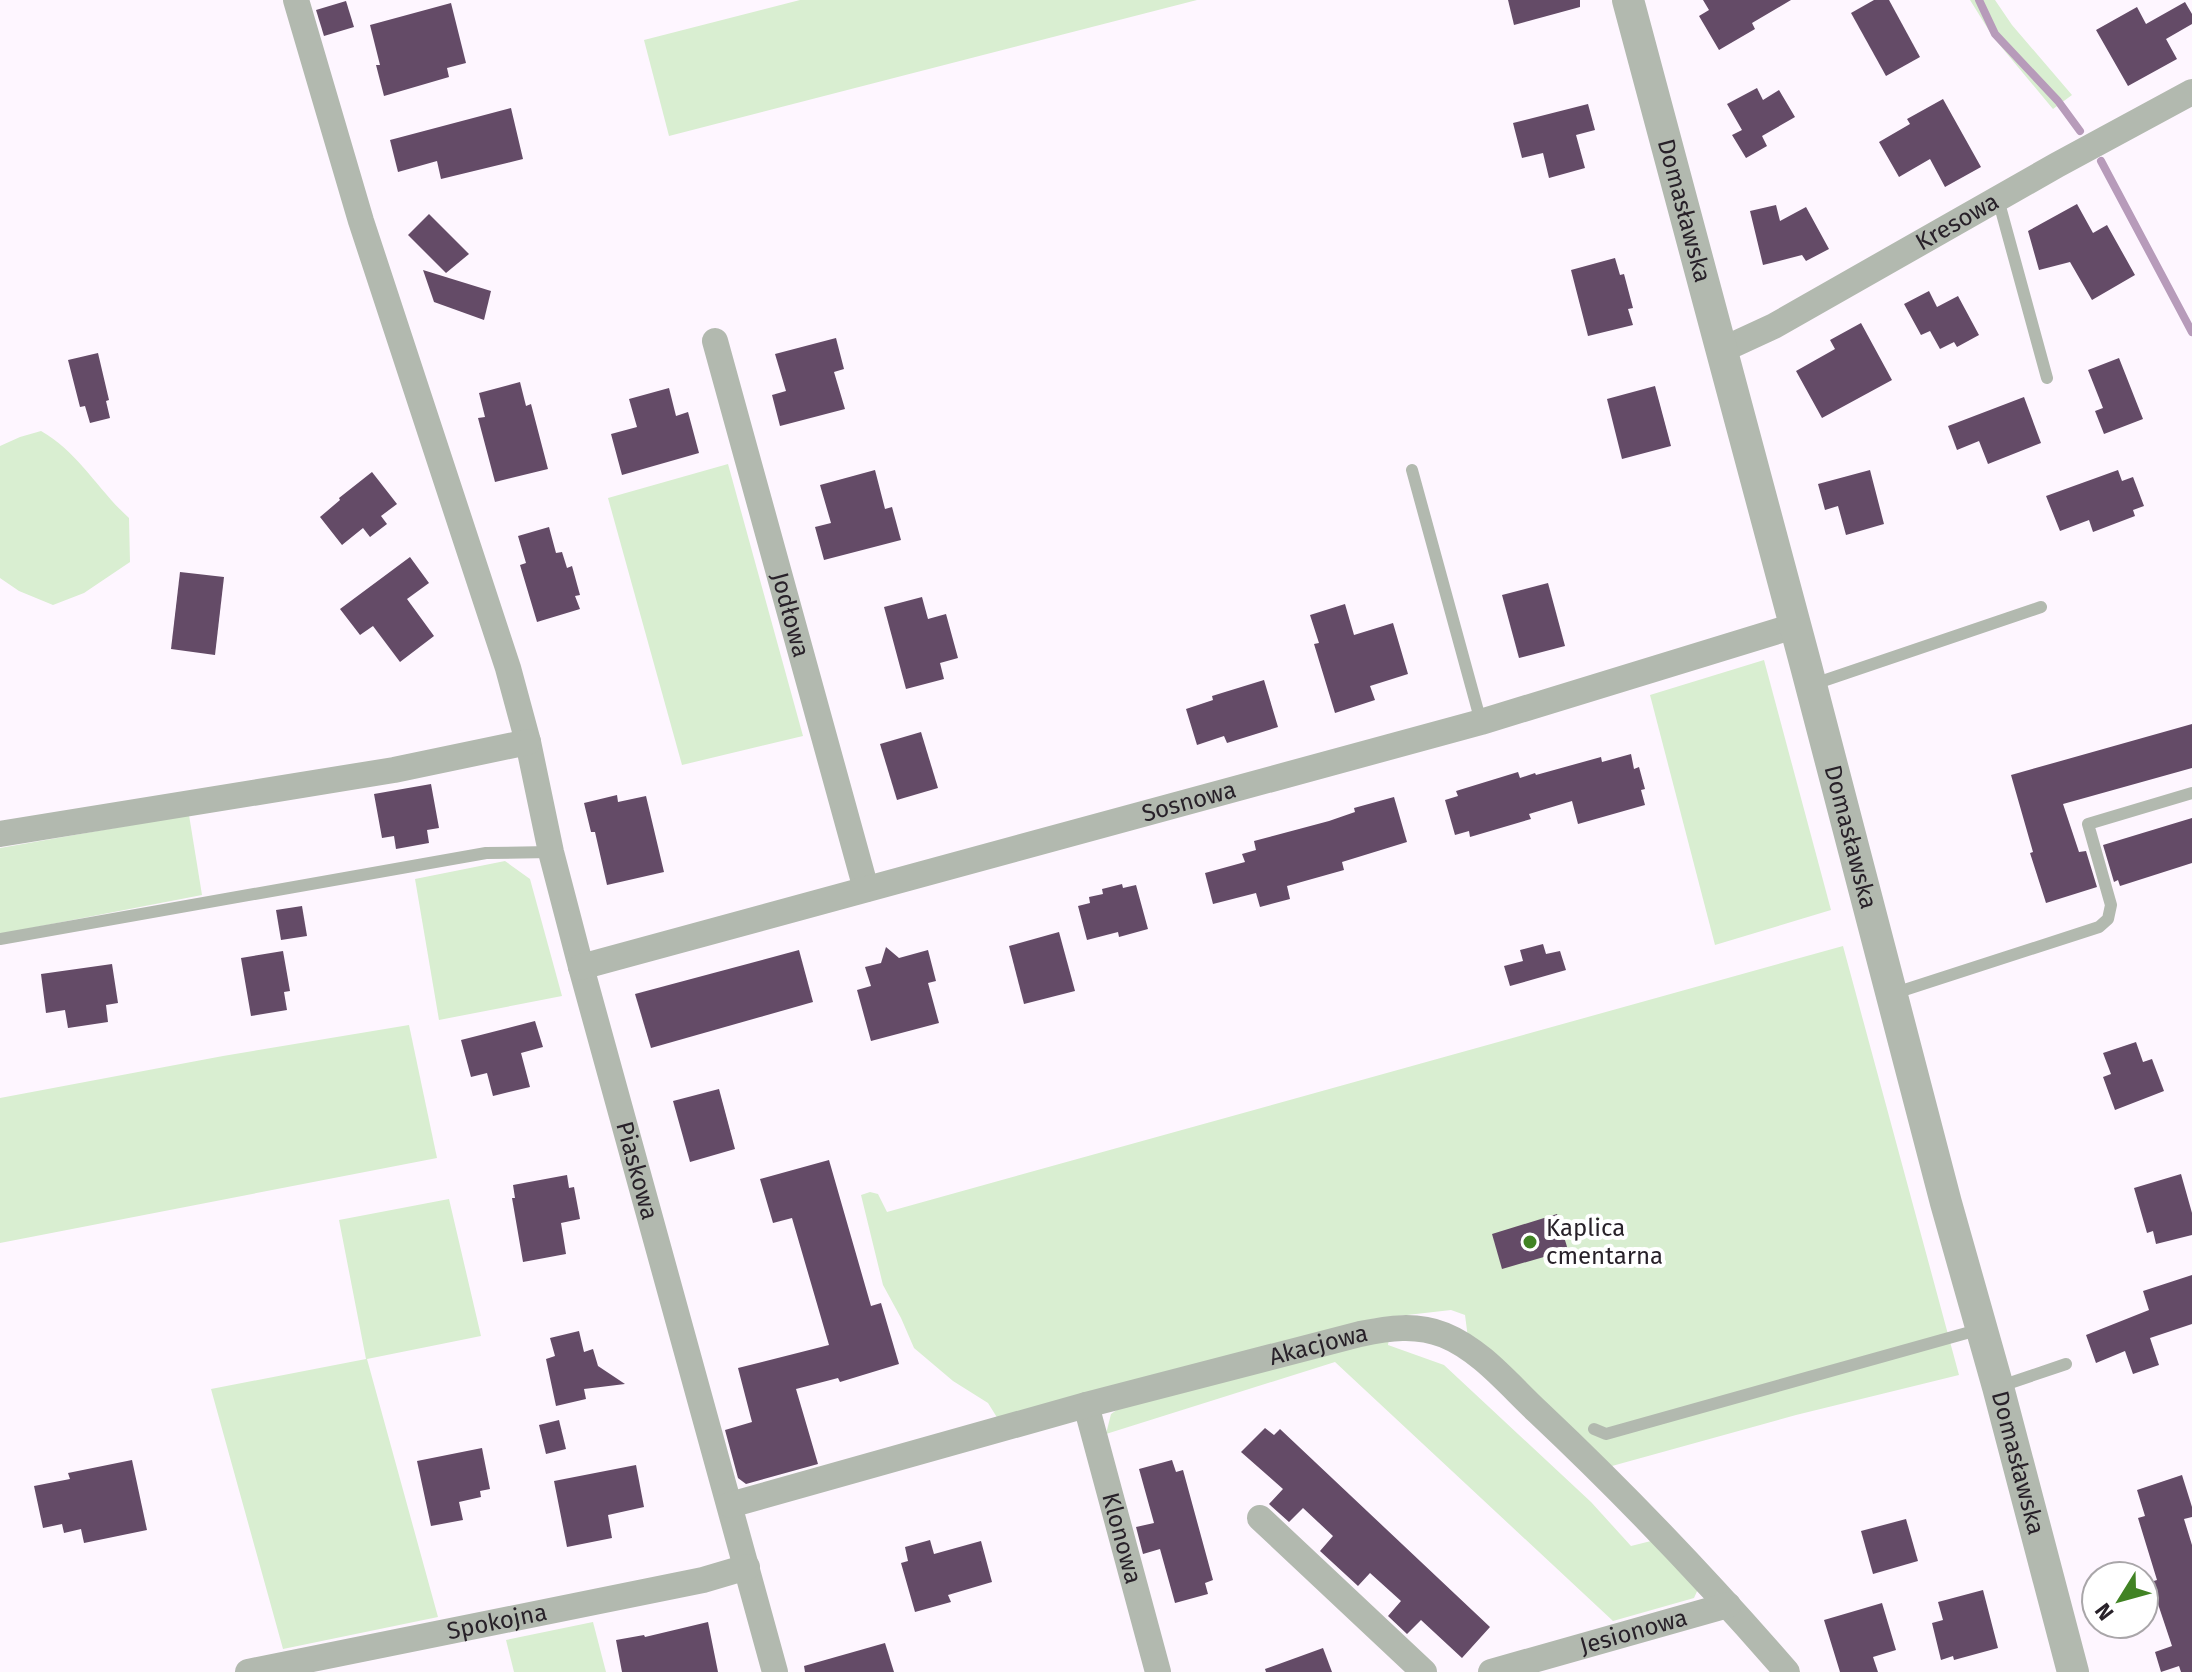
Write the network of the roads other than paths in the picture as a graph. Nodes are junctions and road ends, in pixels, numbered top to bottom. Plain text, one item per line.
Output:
1 (296, 0) edge
2 (1628, 0) edge
3 (2192, 92) edge
4 (1998, 199) junction
5 (715, 341) dead end
6 (1722, 350) junction
7 (2047, 378) dead end
8 (1412, 470) dead end
9 (2041, 607) dead end
10 (1794, 626) junction
11 (1811, 685) junction
12 (1481, 722) junction
13 (528, 742) junction
14 (2192, 793) edge
15 (0, 834) edge
16 (551, 852) junction
17 (866, 889) junction
18 (0, 939) edge
19 (581, 967) junction
20 (1892, 994) junction
21 (1981, 1329) junction
22 (2066, 1364) dead end
23 (1998, 1387) junction
24 (1086, 1405) junction
25 (1594, 1429) dead end
26 (730, 1505) junction
27 (1260, 1518) dead end
28 (747, 1567) junction
29 (1728, 1605) junction
30 (248, 1672) edge
31 (775, 1672) edge
32 (1158, 1672) edge
33 (1424, 1672) edge
34 (1491, 1672) edge
35 (1787, 1672) edge
36 (2073, 1672) edge

1 - 13 street, Piaskowa
2 - 6 street, Domasławska
3 - 4 street, Kresowa
4 - 6 street, Kresowa
4 - 7 lane
5 - 17 street, Jodłowa
6 - 10 street, Domasławska
8 - 12 lane
9 - 11 lane
10 - 11 street, Domasławska
10 - 12 street, Sosnowa
11 - 20 street, Domasławska
12 - 17 street, Sosnowa
13 - 15 street
13 - 16 street, Piaskowa
14 - 20 lane
16 - 18 lane
16 - 19 street, Piaskowa
17 - 19 street, Sosnowa
19 - 26 street, Piaskowa
20 - 21 street, Domasławska
21 - 23 street, Domasławska
21 - 25 lane
22 - 23 lane
23 - 36 street, Domasławska
24 - 26 street, Akacjowa
24 - 29 street, Akacjowa
24 - 32 street, Klonowa
26 - 28 street, Piaskowa
27 - 33 street
28 - 30 street, Spokojna
28 - 31 street, Piaskowa
29 - 34 street, Jesionowa
29 - 35 street, Akacjowa

